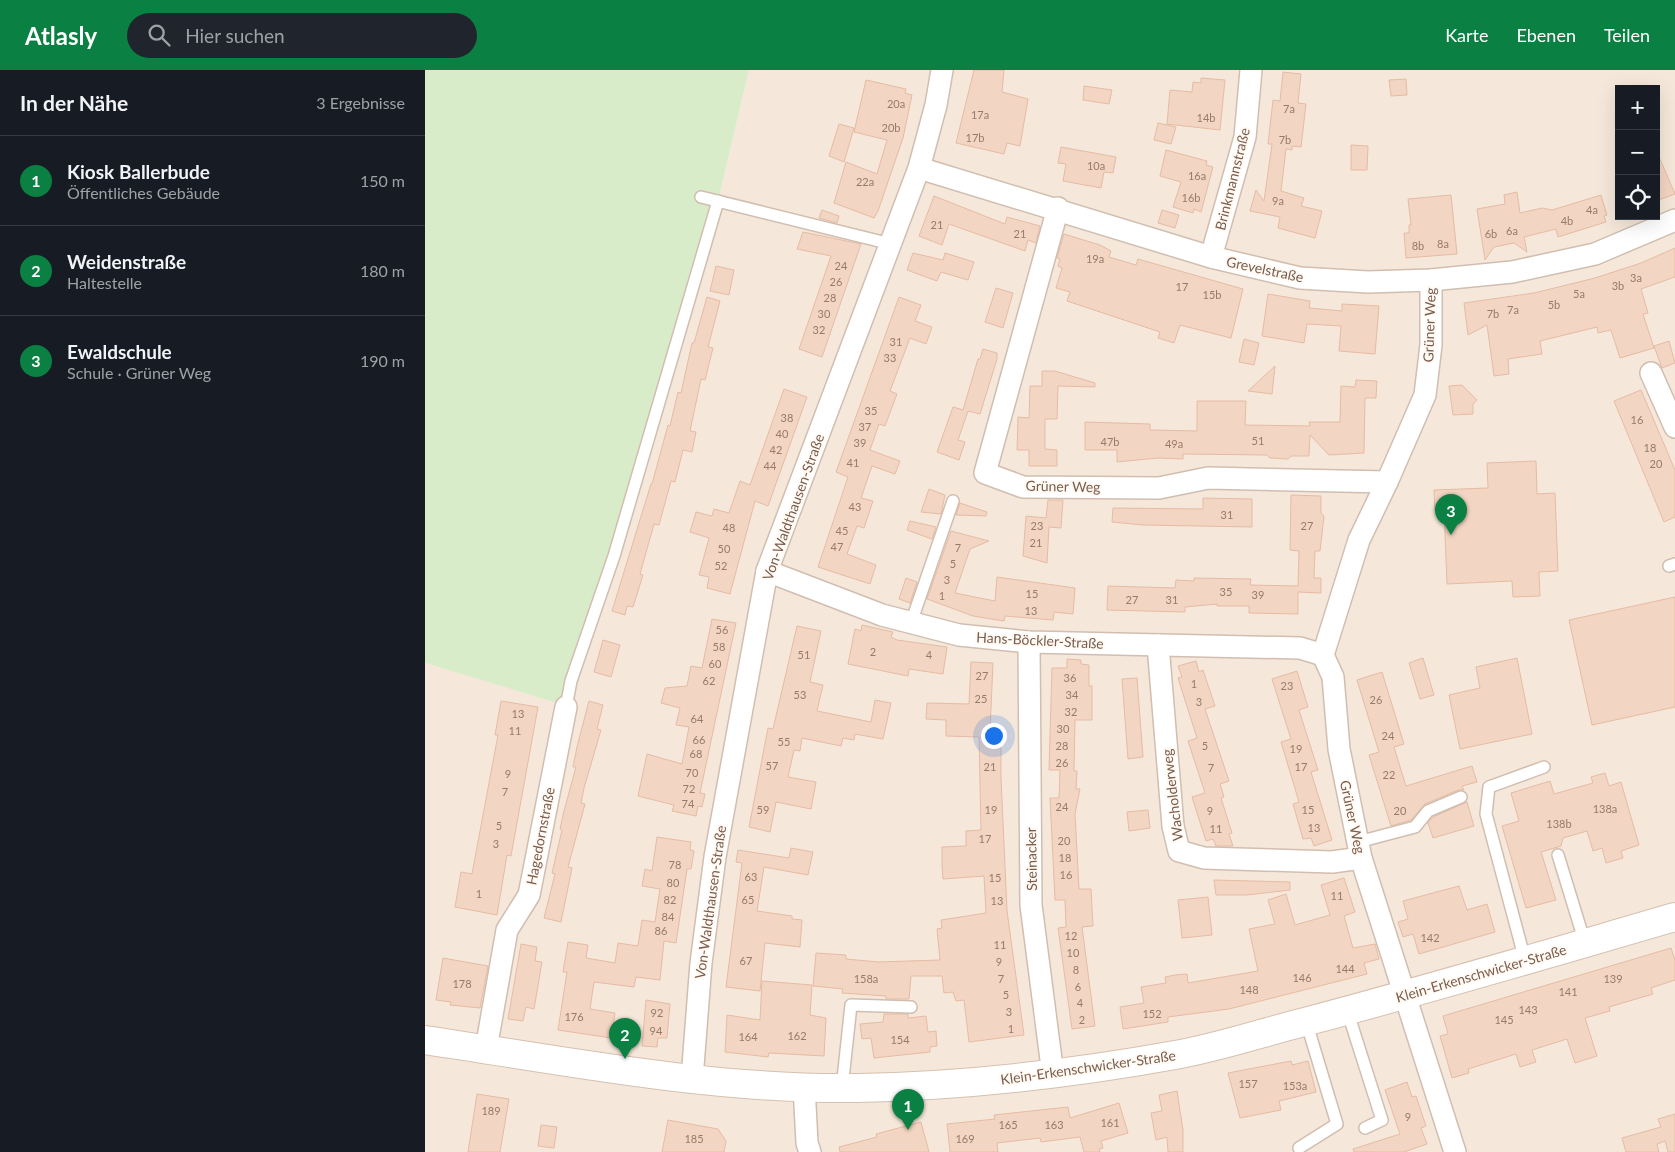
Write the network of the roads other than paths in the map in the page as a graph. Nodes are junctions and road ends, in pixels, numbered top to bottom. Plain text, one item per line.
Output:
1 (942, 70) edge
2 (1251, 70) edge
3 (919, 168) junction
4 (701, 197) dead end
5 (718, 201) junction
6 (1058, 208) junction
7 (1675, 220) edge
8 (891, 244) junction
9 (1211, 257) junction
10 (1431, 280) junction
11 (1651, 373) dead end
12 (1675, 427) edge
13 (1387, 482) junction
14 (953, 501) dead end
15 (767, 571) junction
16 (911, 623) junction
17 (1029, 642) junction
18 (1158, 645) junction
19 (1325, 645) junction
20 (566, 707) joint
21 (1544, 767) dead end
22 (1461, 797) dead end
23 (1359, 850) junction
24 (1558, 855) dead end
25 (1675, 916) edge
26 (1585, 943) junction
27 (1525, 960) junction
28 (1406, 995) junction
29 (911, 1007) dead end
30 (1347, 1010) junction
31 (1307, 1021) junction
32 (425, 1040) edge
33 (486, 1049) junction
34 (1053, 1075) junction
35 (692, 1079) junction
36 (804, 1086) junction
37 (842, 1088) junction
38 (1365, 1128) dead end
39 (1299, 1148) dead end
40 (810, 1152) edge
41 (1455, 1152) edge

1 - 3 street, Von-Waldthausen-Straße
2 - 9 street, Brinkmannstraße
3 - 6 street, Grevelstraße
3 - 8 street, Von-Waldthausen-Straße
4 - 5 lane
5 - 8 lane
5 - 20 lane
6 - 9 street, Grevelstraße
6 - 13 street, Grüner Weg
7 - 10 street, Grevelstraße
8 - 15 street, Von-Waldthausen-Straße
9 - 10 street, Grevelstraße
10 - 13 street, Grüner Weg
11 - 12 street
13 - 19 street, Grüner Weg
14 - 16 lane
15 - 16 street, Hans-Böckler-Straße
15 - 35 street, Von-Waldthausen-Straße
16 - 17 street, Hans-Böckler-Straße
17 - 18 street, Hans-Böckler-Straße
17 - 34 street, Steinacker
18 - 19 street, Hans-Böckler-Straße
18 - 23 street, Wacholderweg
19 - 23 street, Grüner Weg
20 - 33 street, Hagedornstraße
21 - 27 lane
22 - 23 lane
23 - 28 street, Grüner Weg
24 - 26 lane
25 - 26 street, Klein-Erkenschwicker-Straße
26 - 27 street, Klein-Erkenschwicker-Straße
27 - 28 street, Klein-Erkenschwicker-Straße
28 - 30 street, Klein-Erkenschwicker-Straße
28 - 41 street, Grüner Weg
29 - 37 lane
30 - 31 street, Klein-Erkenschwicker-Straße
30 - 38 lane
31 - 34 street, Klein-Erkenschwicker-Straße
31 - 39 lane
32 - 33 street, Klein-Erkenschwicker-Straße
33 - 35 street, Klein-Erkenschwicker-Straße
34 - 37 street, Klein-Erkenschwicker-Straße
35 - 36 street, Klein-Erkenschwicker-Straße
36 - 37 street, Klein-Erkenschwicker-Straße
36 - 40 street

